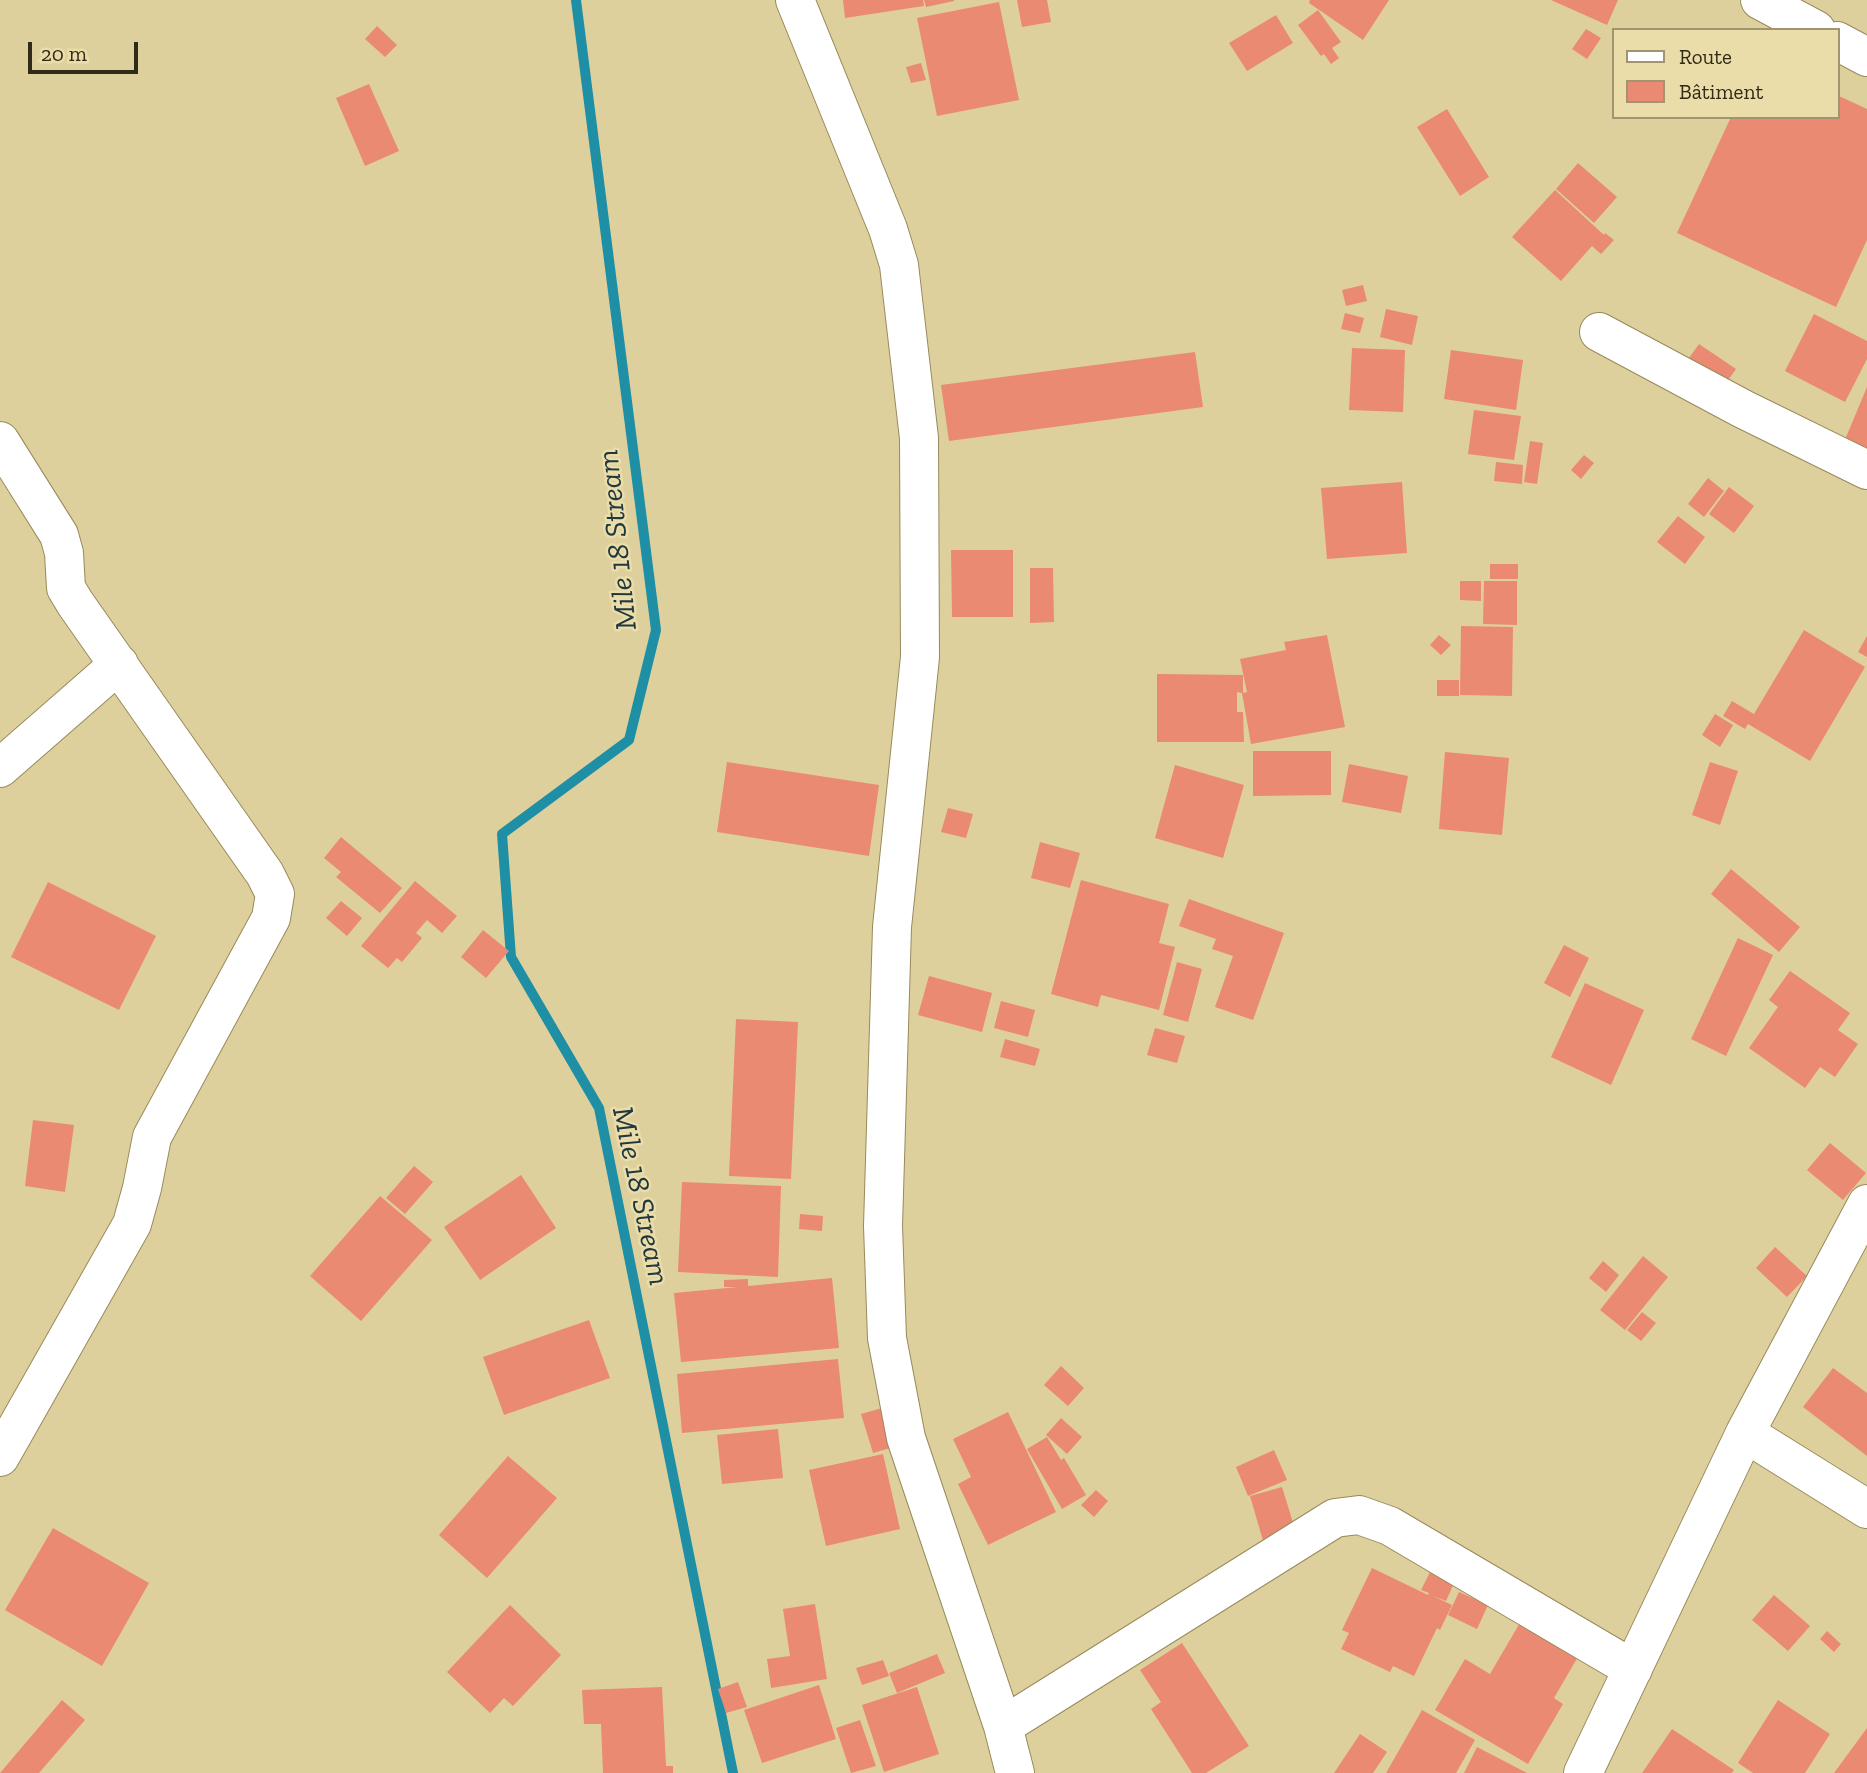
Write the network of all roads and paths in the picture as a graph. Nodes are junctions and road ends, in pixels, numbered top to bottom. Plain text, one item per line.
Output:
1 (795, 0) edge
2 (1760, 0) edge
3 (1811, 28) edge
4 (1839, 42) edge
5 (1867, 57) edge
6 (1599, 332) dead end
7 (0, 441) edge
8 (1867, 470) edge
9 (118, 664) junction
10 (0, 768) edge
11 (1867, 1204) edge
12 (1745, 1433) junction
13 (0, 1457) edge
14 (1867, 1509) edge
15 (1633, 1669) junction
16 (1003, 1726) junction
17 (1015, 1773) edge
18 (1583, 1773) edge

1 - 16 street
2 - 3 street
4 - 5 street
6 - 8 street
7 - 9 street
9 - 10 street
9 - 13 street
11 - 12 street
12 - 14 street
12 - 15 street
15 - 16 street
15 - 18 street
16 - 17 street

